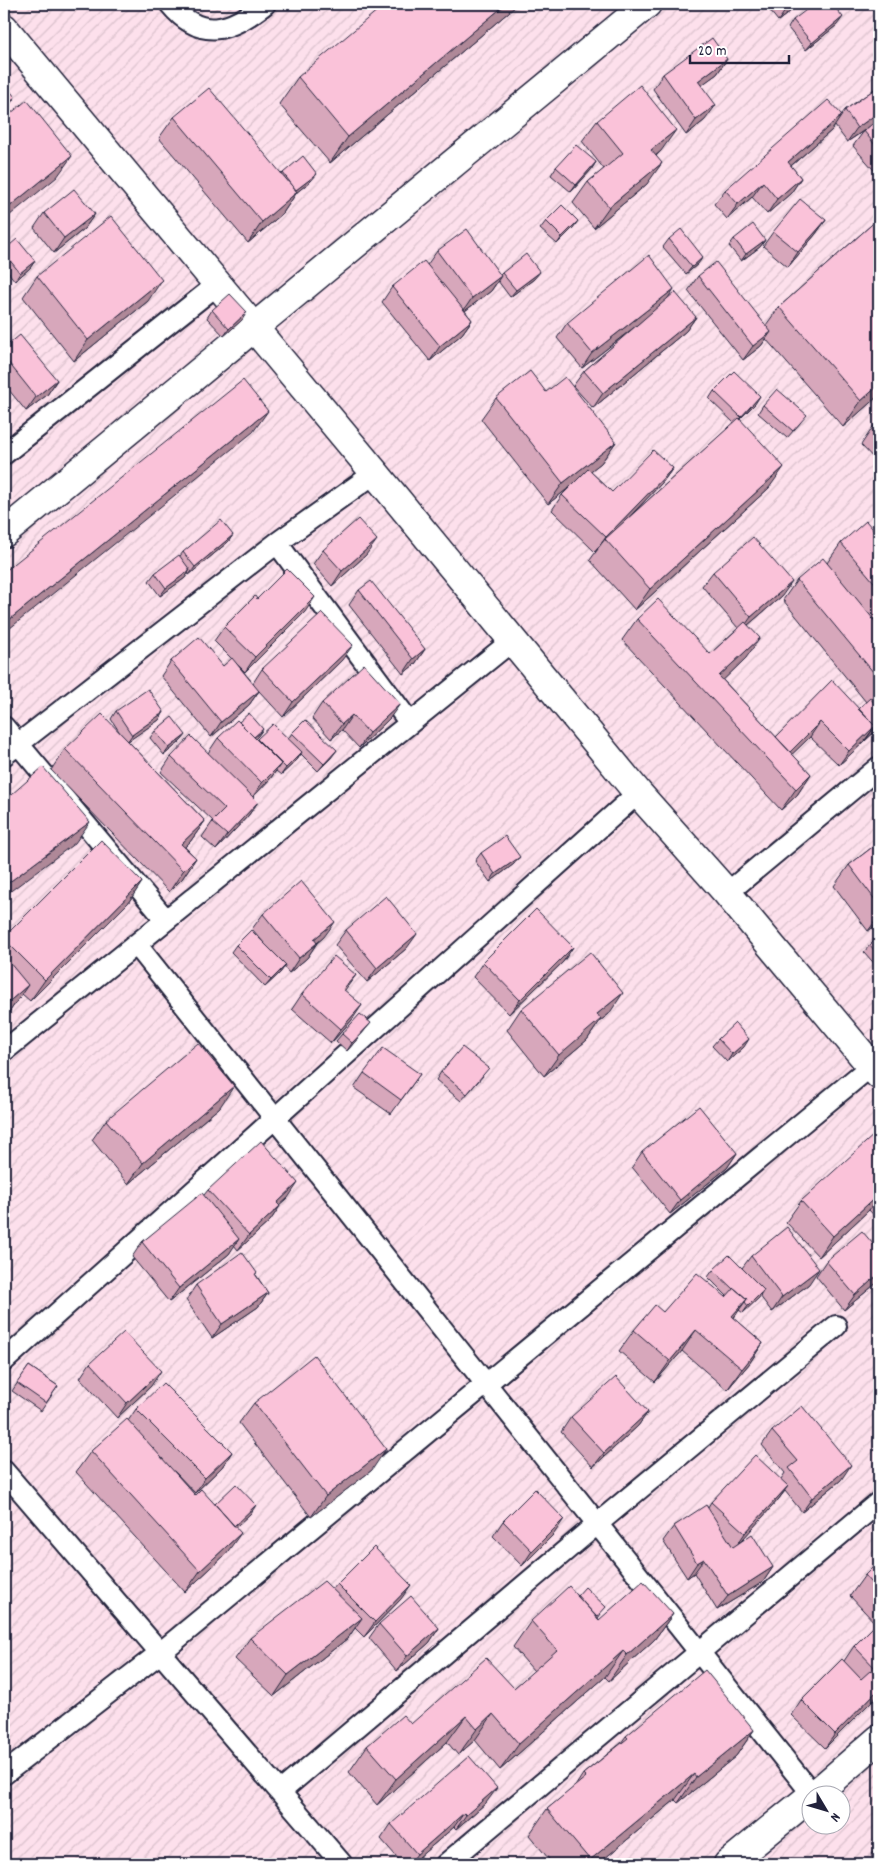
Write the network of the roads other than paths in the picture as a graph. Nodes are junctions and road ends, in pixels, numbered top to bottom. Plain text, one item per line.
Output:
1 (170, 4) edge
2 (265, 4) edge
3 (647, 4) edge
4 (4, 28) edge
5 (218, 284) junction
6 (254, 328) junction
7 (4, 454) edge
8 (375, 473) junction
9 (4, 533) edge
10 (277, 543) junction
11 (513, 640) junction
12 (410, 724) junction
13 (4, 727) edge
14 (11, 750) edge
15 (879, 767) edge
16 (638, 793) junction
17 (727, 893) junction
18 (166, 920) junction
19 (136, 944) junction
20 (4, 1051) edge
21 (875, 1071) edge
22 (274, 1118) junction
23 (836, 1326) dead end
24 (4, 1361) edge
25 (487, 1385) junction
26 (4, 1471) edge
27 (879, 1502) edge
28 (597, 1524) junction
29 (699, 1652) junction
30 (160, 1653) junction
31 (879, 1739) edge
32 (4, 1774) edge
33 (804, 1786) edge
34 (824, 1786) edge
35 (280, 1792) junction
36 (800, 1806) edge
37 (342, 1864) edge
38 (446, 1864) edge
39 (728, 1864) edge

1 - 2 lane
3 - 6 street
4 - 5 street
5 - 6 street
5 - 7 lane
6 - 8 street
6 - 9 street
8 - 10 lane
8 - 11 street
10 - 12 lane
10 - 14 lane
11 - 12 lane
11 - 16 street
12 - 18 lane
13 - 14 lane
14 - 18 lane
15 - 17 lane
16 - 17 street
16 - 22 lane
17 - 21 street
18 - 19 lane
19 - 20 lane
19 - 22 lane
21 - 25 lane
22 - 24 lane
22 - 25 lane
23 - 28 lane
25 - 28 lane
25 - 30 lane
26 - 30 lane
27 - 29 lane
28 - 29 lane
28 - 35 lane
29 - 33 lane
29 - 38 lane
30 - 32 lane
30 - 35 lane
31 - 34 street
35 - 37 lane
36 - 39 street

